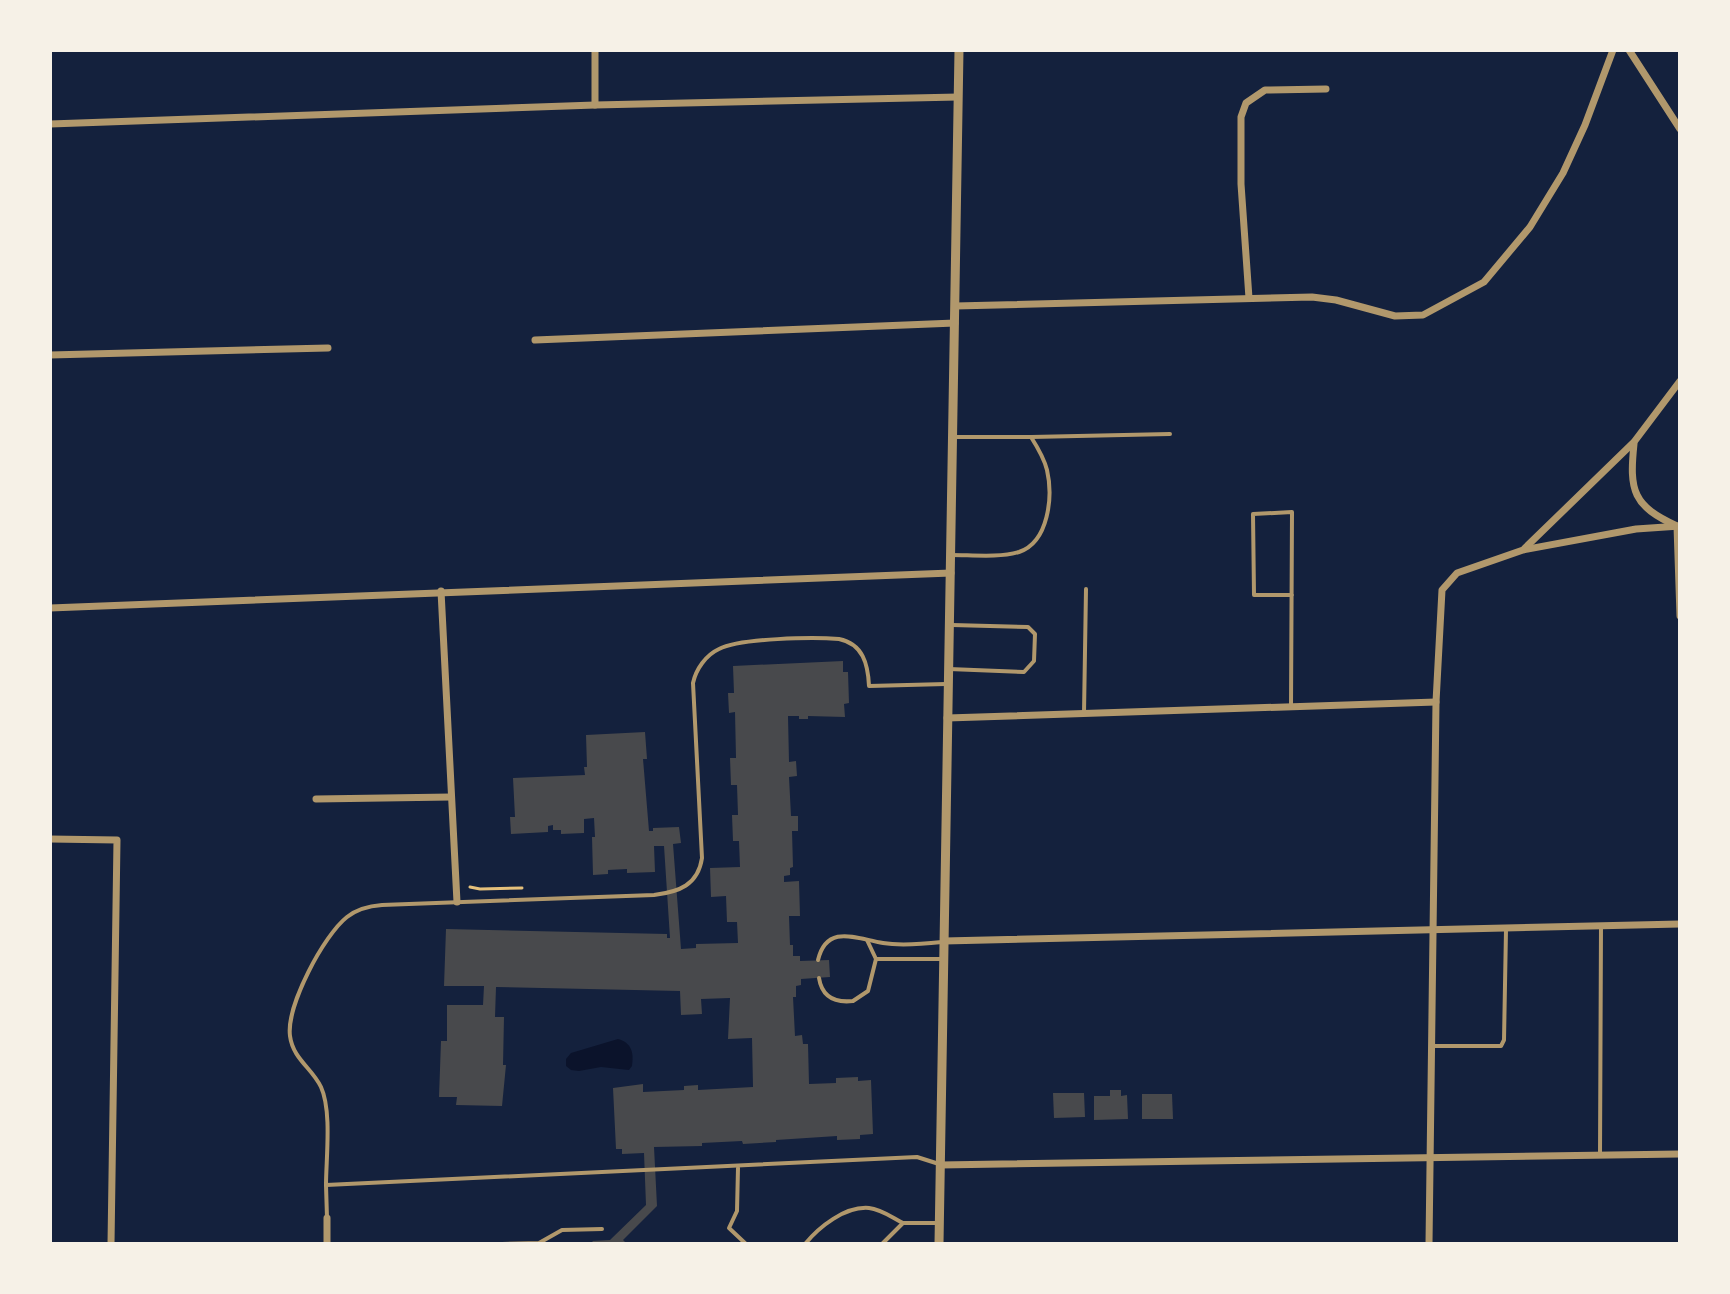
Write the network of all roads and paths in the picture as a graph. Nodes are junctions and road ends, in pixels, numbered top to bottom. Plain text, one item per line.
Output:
1 (595, 50) edge
2 (959, 50) edge
3 (1613, 50) edge
4 (1629, 50) edge
5 (1326, 89) dead end
6 (958, 97) junction
7 (595, 105) junction
8 (50, 124) edge
9 (1680, 129) edge
10 (1249, 298) junction
11 (955, 306) junction
12 (955, 323) junction
13 (535, 340) dead end
14 (328, 348) dead end
15 (50, 355) edge
16 (1680, 381) edge
17 (1170, 434) dead end
18 (953, 437) junction
19 (1031, 437) junction
20 (1634, 442) junction
21 (1679, 526) edge
22 (1523, 550) junction
23 (951, 555) junction
24 (951, 573) junction
25 (1086, 589) dead end
26 (441, 591) junction
27 (1292, 595) junction
28 (50, 608) edge
29 (1680, 616) edge
30 (950, 625) junction
31 (949, 669) junction
32 (948, 684) junction
33 (1436, 702) junction
34 (1291, 706) junction
35 (1084, 713) junction
36 (947, 718) junction
37 (451, 797) junction
38 (316, 799) dead end
39 (50, 839) edge
40 (470, 887) dead end
41 (532, 888) dead end
42 (457, 902) junction
43 (1680, 915) edge
44 (1680, 924) edge
45 (1601, 926) junction
46 (1506, 929) junction
47 (1434, 931) junction
48 (866, 938) junction
49 (944, 941) junction
50 (876, 959) junction
51 (944, 959) junction
52 (818, 960) dead end
53 (819, 978) dead end
54 (1432, 1046) junction
55 (1680, 1154) edge
56 (1600, 1155) junction
57 (1431, 1158) junction
58 (940, 1165) junction
59 (738, 1167) junction
60 (326, 1185) junction
61 (327, 1218) joint
62 (903, 1223) junction
63 (939, 1223) junction
64 (602, 1229) dead end
65 (111, 1244) edge
66 (327, 1244) edge
67 (502, 1244) edge
68 (746, 1244) edge
69 (805, 1244) edge
70 (882, 1244) edge
71 (939, 1244) edge
72 (1429, 1244) edge

1 - 7 street
2 - 6 street
3 - 10 street
4 - 9 street
5 - 10 street
6 - 7 street
6 - 11 street
7 - 8 street
10 - 11 street
11 - 12 street
12 - 13 street
12 - 18 street
14 - 15 street
16 - 20 street
17 - 19 lane
18 - 19 lane
18 - 23 street
19 - 23 lane
20 - 21 street
20 - 22 street
21 - 22 street
21 - 29 street
22 - 33 street
23 - 24 street
24 - 26 street
24 - 30 street
25 - 35 lane
26 - 28 street
26 - 37 street
27 - 27 lane
27 - 34 lane
30 - 31 street
30 - 31 lane
31 - 32 street
32 - 36 street
32 - 42 lane
33 - 34 street
33 - 47 street
34 - 35 street
35 - 36 street
36 - 49 street
37 - 38 street
37 - 42 street
39 - 65 street
40 - 41 path
42 - 60 lane
43 - 44 street
44 - 45 street
45 - 46 street
45 - 56 lane
46 - 47 street
46 - 54 lane
47 - 49 street
47 - 54 street
48 - 49 lane
48 - 50 lane
48 - 52 lane
49 - 51 street
50 - 51 lane
50 - 53 lane
51 - 58 street
54 - 57 street
55 - 56 street
56 - 57 street
57 - 58 street
57 - 72 street
58 - 59 lane
58 - 63 street
59 - 60 lane
59 - 68 lane
60 - 61 lane
61 - 66 street
62 - 63 lane
62 - 69 lane
62 - 70 lane
63 - 71 street
64 - 67 lane

